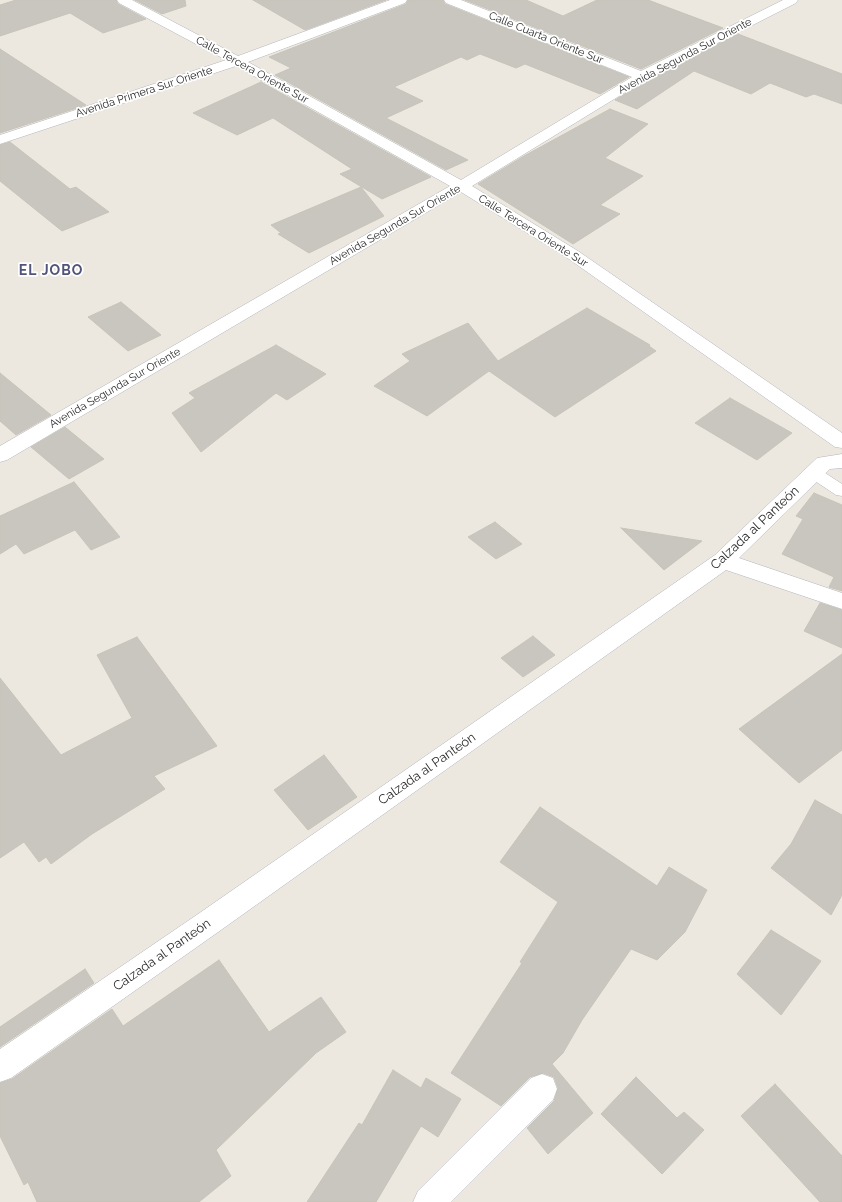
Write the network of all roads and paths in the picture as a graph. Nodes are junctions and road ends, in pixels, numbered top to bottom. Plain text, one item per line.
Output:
1 (123, 0) edge
2 (401, 0) edge
3 (450, 0) edge
4 (792, 0) edge
5 (237, 61) junction
6 (642, 76) junction
7 (0, 140) edge
8 (461, 186) junction
9 (842, 442) edge
10 (0, 455) edge
11 (842, 461) edge
12 (814, 473) junction
13 (842, 491) edge
14 (723, 561) junction
15 (842, 601) edge
16 (0, 1067) edge
17 (542, 1089) dead end
18 (429, 1202) edge

1 - 5 street, Calle Tercera Oriente Sur
2 - 5 street, Avenida Primera Sur Oriente
3 - 6 street, Calle Cuarta Oriente Sur
4 - 6 street, Avenida Segunda Sur Oriente
5 - 7 street, Avenida Primera Sur Oriente
5 - 8 street, Calle Tercera Oriente Sur
6 - 8 street, Avenida Segunda Sur Oriente
8 - 9 street, Calle Tercera Oriente Sur
8 - 10 street, Avenida Segunda Sur Oriente
11 - 12 street, Calzada al Panteón
12 - 13 lane
12 - 14 street, Calzada al Panteón
14 - 15 street
14 - 16 street, Calzada al Panteón
17 - 18 street

